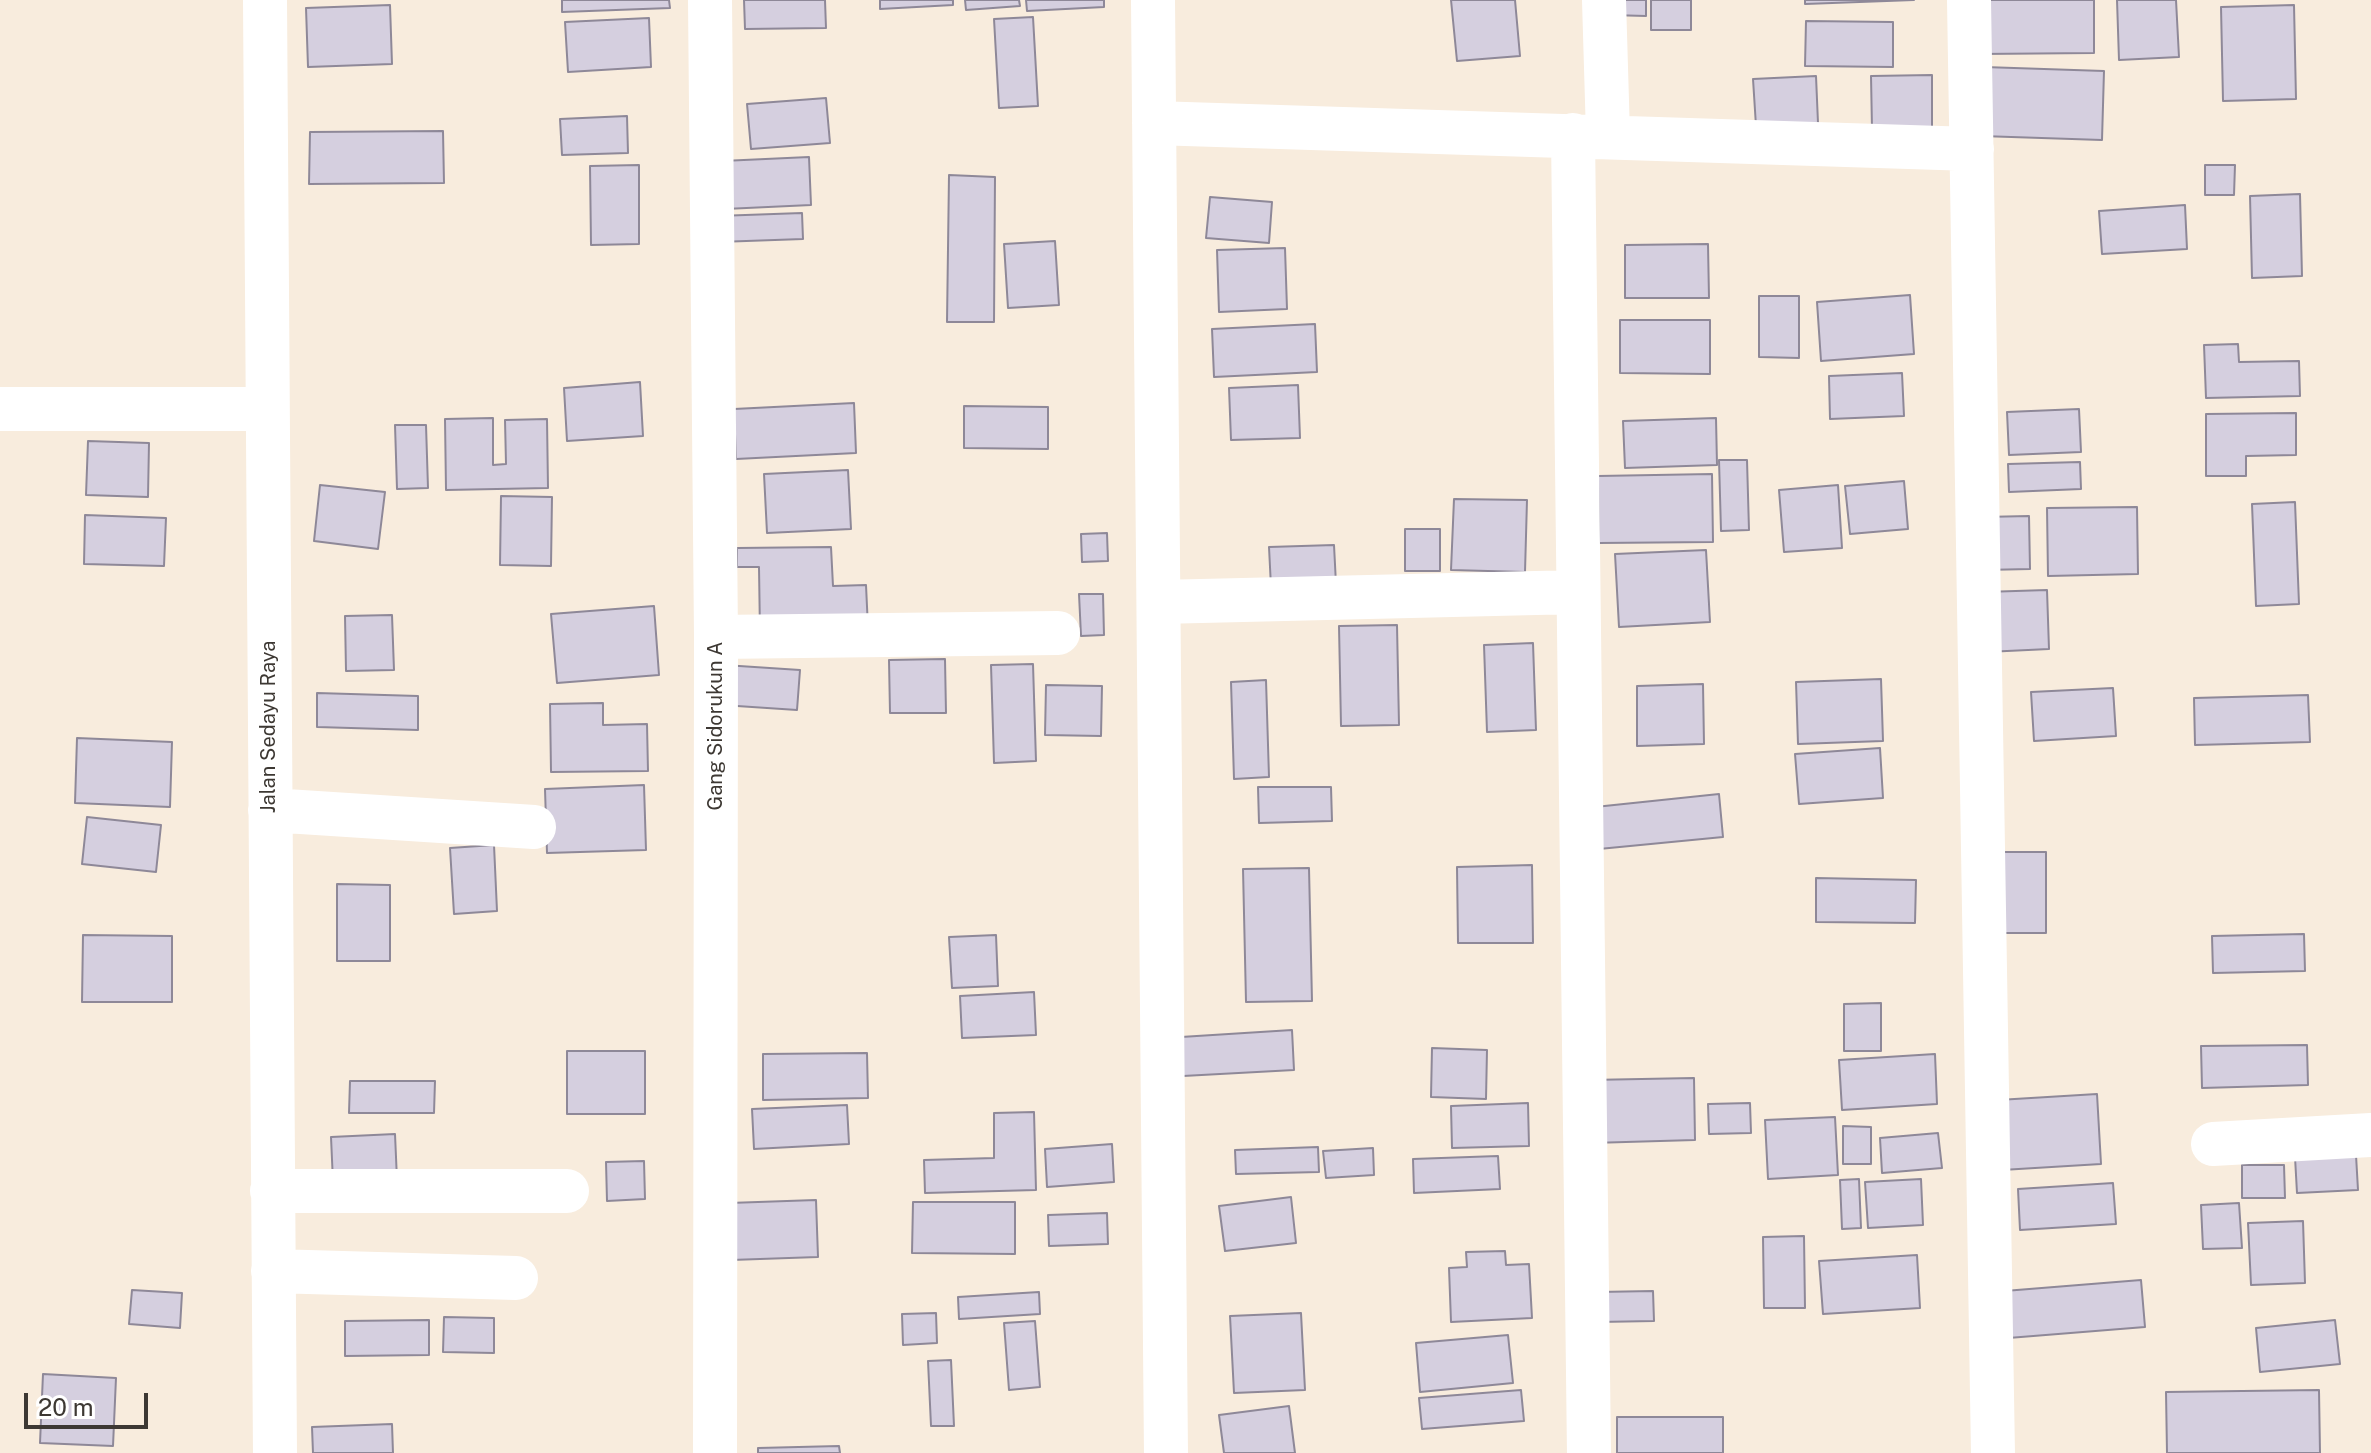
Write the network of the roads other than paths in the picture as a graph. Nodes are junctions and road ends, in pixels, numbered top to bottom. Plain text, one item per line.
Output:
1 (265, 0) edge
2 (710, 0) edge
3 (1153, 0) edge
4 (1604, 0) edge
5 (1969, 0) edge
6 (1154, 123) junction
7 (1590, 135) junction
8 (1972, 149) junction
9 (0, 409) edge
10 (267, 409) junction
11 (1578, 592) junction
12 (1159, 602) junction
13 (1058, 633) dead end
14 (716, 637) junction
15 (270, 810) junction
16 (534, 827) dead end
17 (2371, 1135) edge
18 (2213, 1144) dead end
19 (272, 1191) junction
20 (567, 1191) dead end
21 (273, 1271) junction
22 (516, 1278) dead end
23 (275, 1453) edge
24 (715, 1453) edge
25 (1166, 1453) edge
26 (1589, 1453) edge
27 (1993, 1453) edge

1 - 10 street, Jalan Sedayu Raya
2 - 14 street, Gang Sidorukun A
3 - 6 street
4 - 7 street
5 - 8 street
6 - 7 street
6 - 12 street
7 - 8 street
7 - 11 street
8 - 27 street
9 - 10 street
10 - 15 street, Jalan Sedayu Raya
11 - 12 street
11 - 26 street
12 - 25 street
13 - 14 street
14 - 24 street, Gang Sidorukun A
15 - 16 street
15 - 19 street, Jalan Sedayu Raya
17 - 18 street
19 - 20 street
19 - 21 street, Jalan Sedayu Raya
21 - 22 street
21 - 23 street, Jalan Sedayu Raya

